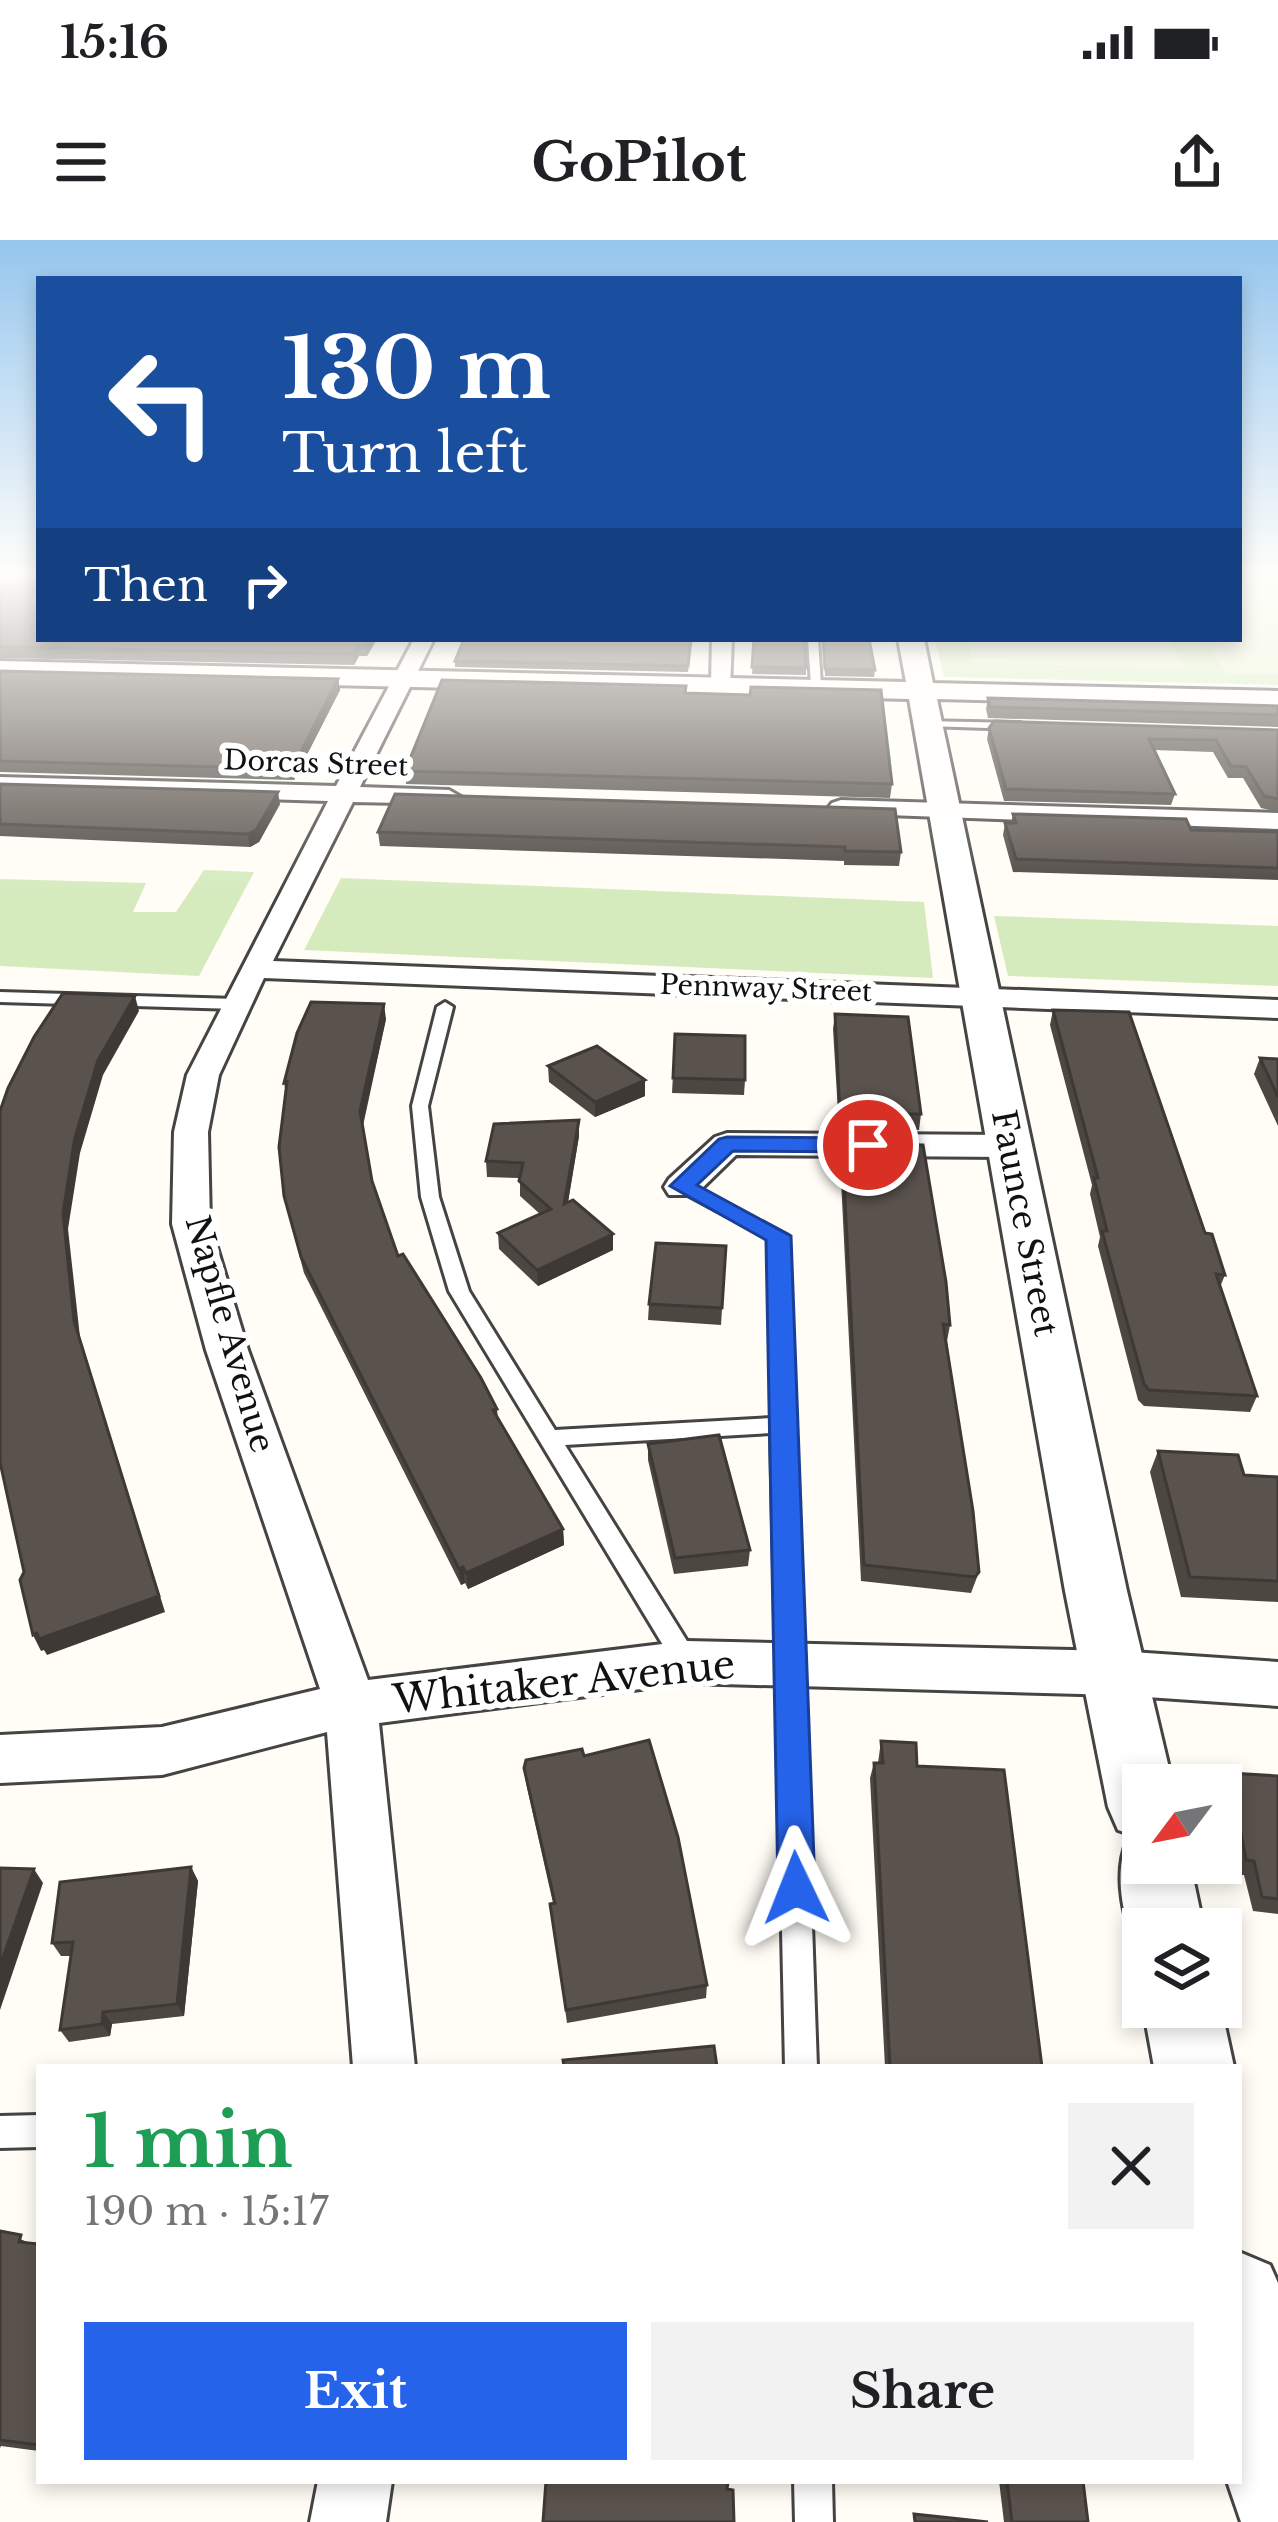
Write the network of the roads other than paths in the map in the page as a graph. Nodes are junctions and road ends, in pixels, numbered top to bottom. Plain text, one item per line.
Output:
1 (399, 684) edge
2 (769, 684) edge
3 (921, 684) edge
4 (816, 686) joint
5 (1278, 699) edge
6 (925, 706) junction
7 (1044, 727) edge
8 (0, 784) edge
9 (346, 794) junction
10 (465, 797) edge
11 (822, 808) edge
12 (941, 811) junction
13 (1278, 821) edge
14 (245, 986) junction
15 (984, 995) junction
16 (0, 997) edge
17 (445, 1007) dead end
18 (1278, 1009) edge
19 (1009, 1146) junction
20 (682, 1186) joint
21 (782, 1425) junction
22 (549, 1438) junction
23 (686, 1662) junction
24 (790, 1664) junction
25 (1117, 1673) junction
26 (1278, 1684) edge
27 (351, 1704) junction
28 (0, 1760) edge
29 (1135, 1764) edge
30 (1186, 2028) edge
31 (384, 2064) edge
32 (801, 2064) edge
33 (1193, 2064) edge
34 (0, 2132) edge
35 (36, 2132) edge
36 (1242, 2311) edge
37 (354, 2484) edge
38 (813, 2484) edge
39 (1278, 2495) edge
40 (348, 2522) edge
41 (814, 2522) edge

1 - 9 street, Napfle Avenue
2 - 4 street
3 - 6 street, Faunce Street
4 - 6 street
5 - 6 street
6 - 7 lane
6 - 12 street, Faunce Street
8 - 9 street, Dorcas Street
9 - 10 street, Dorcas Street
9 - 14 street, Napfle Avenue
11 - 12 street
12 - 13 street
12 - 15 street, Faunce Street
14 - 15 street, Pennway Street
14 - 16 lane
14 - 27 street, Napfle Avenue
15 - 18 street, Pennway Street
15 - 19 street, Faunce Street
17 - 22 lane
19 - 20 street
19 - 25 street, Faunce Street
20 - 21 lane
21 - 22 lane
21 - 24 lane
22 - 23 lane
23 - 24 street, Whitaker Avenue
23 - 27 street, Whitaker Avenue
24 - 25 street, Whitaker Avenue
24 - 32 lane
25 - 26 street, Whitaker Avenue
25 - 29 street, Faunce Street
27 - 28 street, Whitaker Avenue
27 - 31 street, Napfle Avenue
30 - 33 street
34 - 35 lane
36 - 39 street
37 - 40 street
38 - 41 lane

